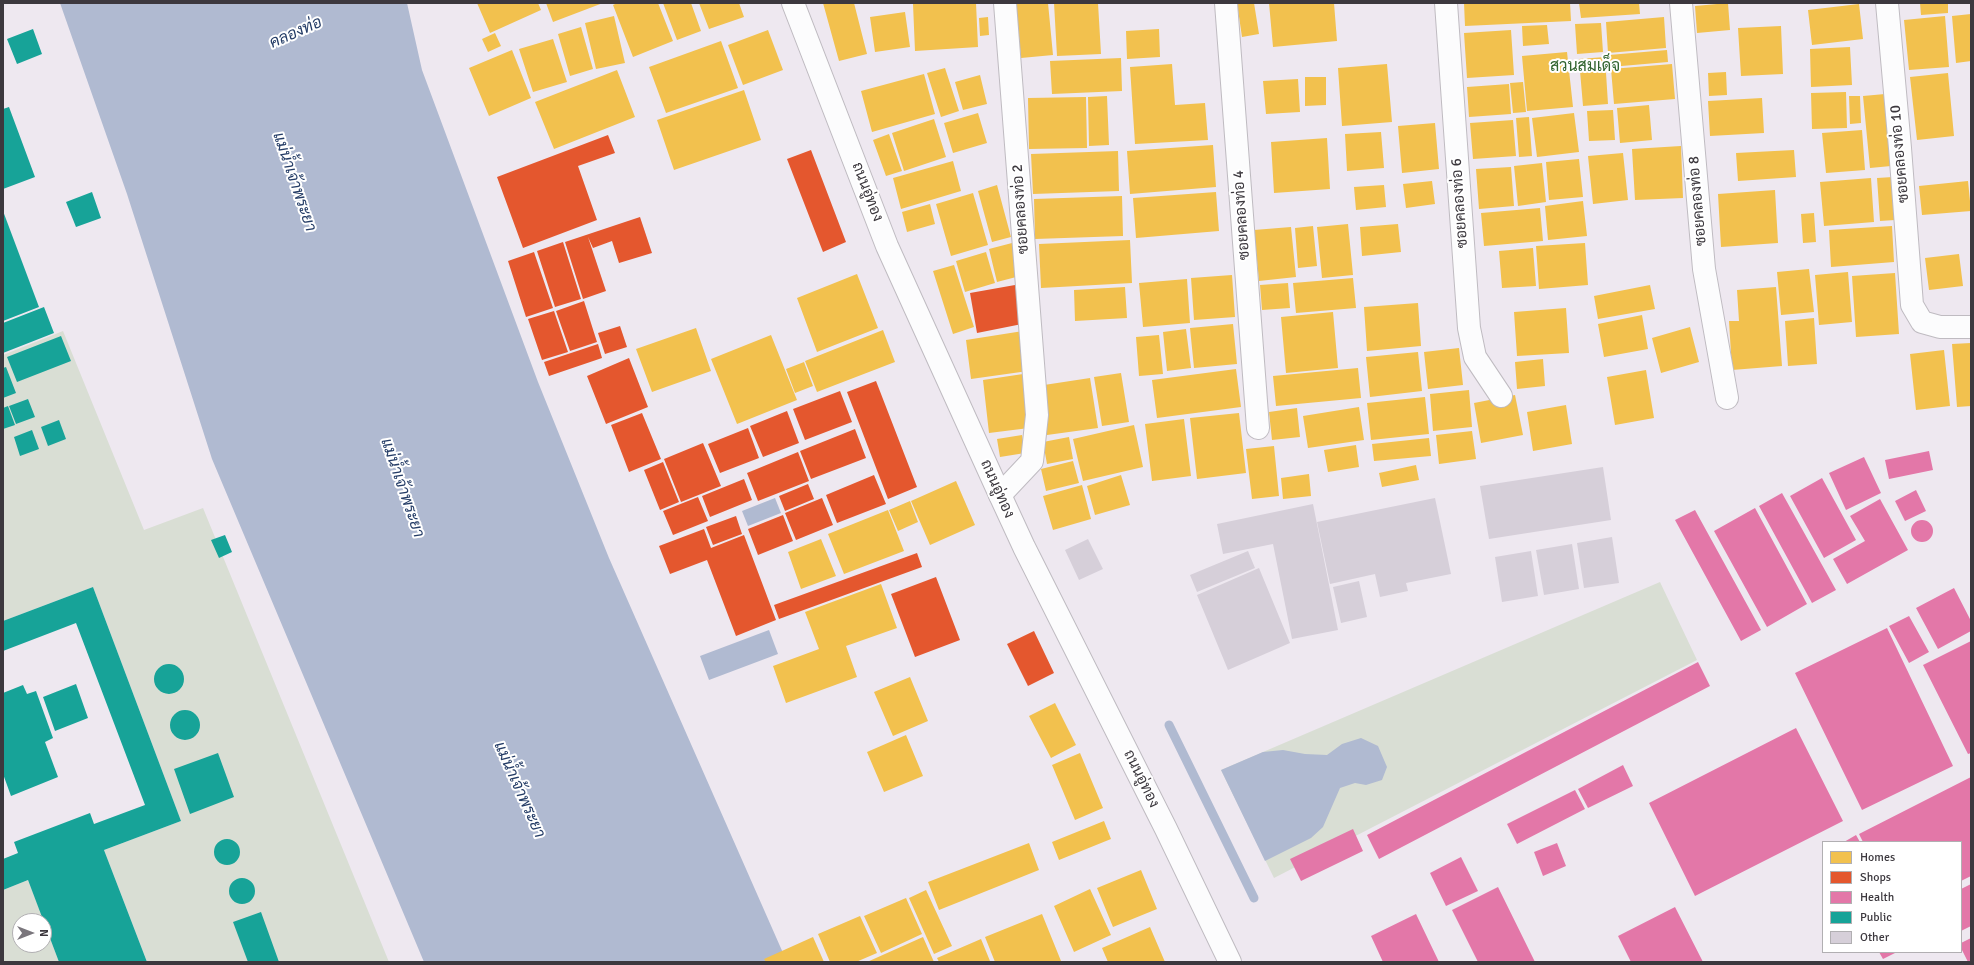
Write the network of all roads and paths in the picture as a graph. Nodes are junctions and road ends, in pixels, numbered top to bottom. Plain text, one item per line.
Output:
1 (793, 3) edge
2 (1006, 3) edge
3 (1226, 3) edge
4 (1446, 3) edge
5 (1681, 3) edge
6 (1887, 3) edge
7 (1971, 327) edge
8 (1501, 396) dead end
9 (1727, 398) dead end
10 (1258, 428) dead end
11 (1000, 495) junction
12 (1230, 962) edge

1 - 11 street, ถนนอู่ทอง
2 - 11 street, ซอยคลองท่อ 2
3 - 10 street, ซอยคลองท่อ 4
4 - 8 street, ซอยคลองท่อ 6
5 - 9 street, ซอยคลองท่อ 8
6 - 7 street, ซอยคลองท่อ 10
11 - 12 street, ถนนอู่ทอง

